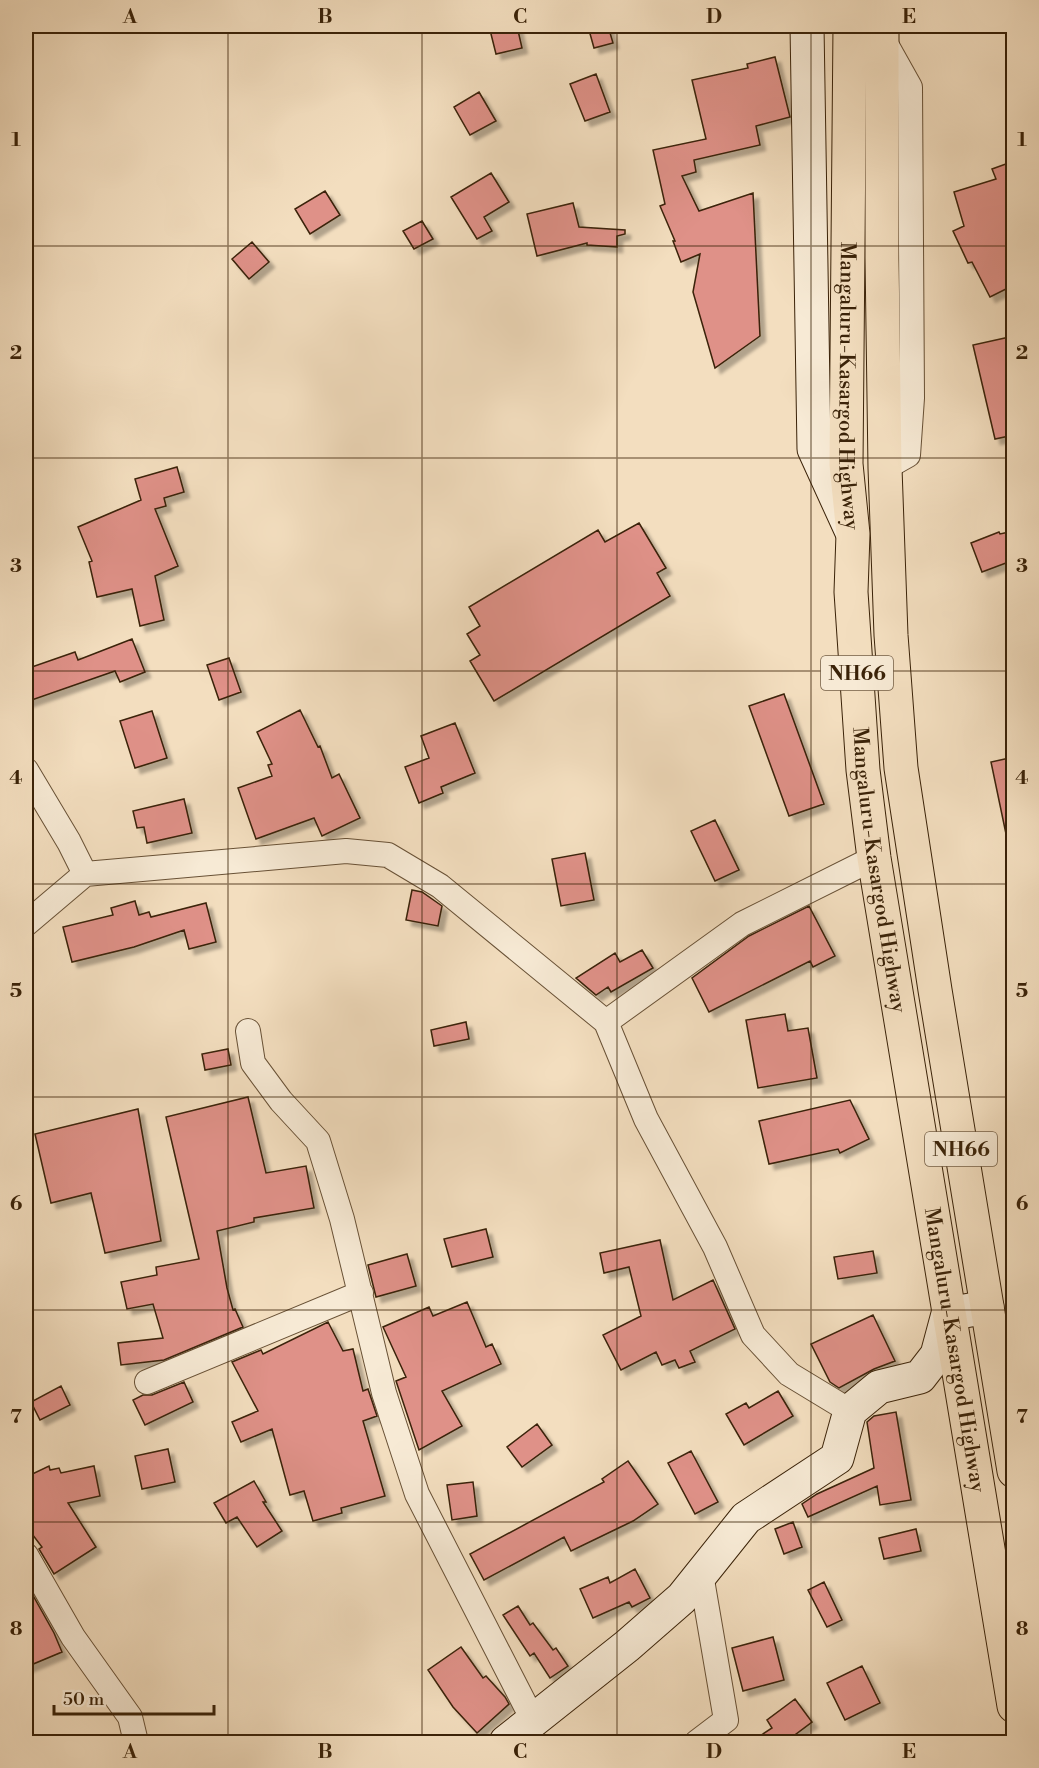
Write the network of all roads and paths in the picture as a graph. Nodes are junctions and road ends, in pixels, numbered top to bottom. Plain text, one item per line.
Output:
1 (807, 26) edge
2 (850, 26) edge
3 (882, 31) edge
4 (853, 534) junction
5 (26, 770) edge
6 (874, 858) junction
7 (86, 874) junction
8 (26, 924) edge
9 (606, 1022) junction
10 (248, 1031) dead end
11 (361, 1293) junction
12 (987, 1307) junction
13 (948, 1314) junction
14 (147, 1382) dead end
15 (850, 1411) junction
16 (1014, 1471) edge
17 (26, 1555) edge
18 (701, 1574) junction
19 (1014, 1706) edge
20 (534, 1722) junction
21 (136, 1743) edge
22 (506, 1743) edge
23 (697, 1743) edge

1 - 4 street
2 - 4 highway, Mangaluru-Kasargod Highway / NH66
3 - 12 highway, Mangaluru-Kasargod Highway / NH66
4 - 6 highway, Mangaluru-Kasargod Highway / NH66
5 - 7 street
6 - 9 street
6 - 13 highway, Mangaluru-Kasargod Highway / NH66
7 - 8 street
7 - 9 street
9 - 15 street
10 - 11 street
11 - 14 street
11 - 20 street
12 - 13 street
12 - 16 highway, Mangaluru-Kasargod Highway / NH66
13 - 15 street
13 - 19 highway, Mangaluru-Kasargod Highway / NH66
15 - 18 street
17 - 21 street
18 - 20 street
18 - 23 street
20 - 22 street

